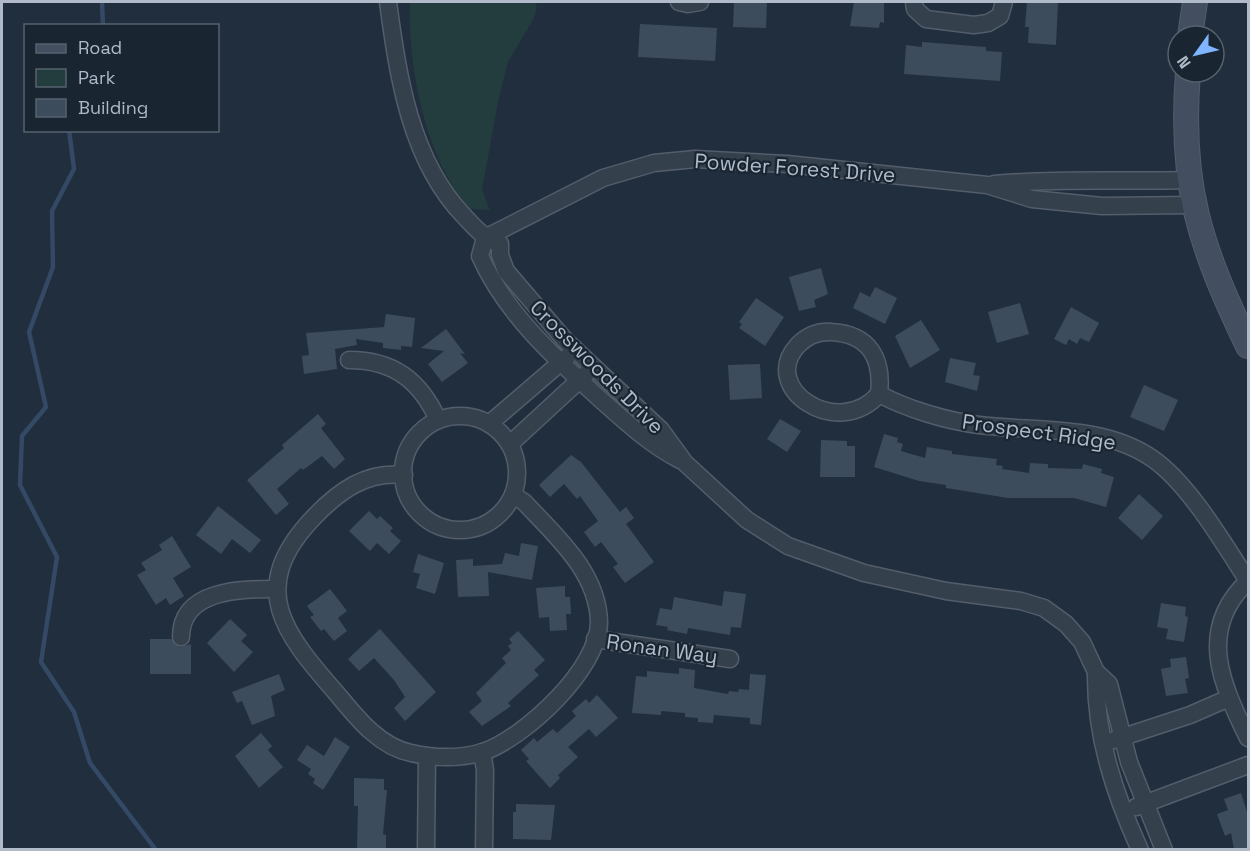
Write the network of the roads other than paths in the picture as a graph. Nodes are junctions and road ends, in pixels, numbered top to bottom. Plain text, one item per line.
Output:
1 (388, 2) edge
2 (679, 2) edge
3 (700, 2) edge
4 (914, 2) edge
5 (1004, 2) edge
6 (1195, 2) edge
7 (1192, 24) edge
8 (1187, 84) edge
9 (1188, 180) junction
10 (987, 185) junction
11 (1193, 205) junction
12 (485, 238) junction
13 (1248, 346) edge
14 (574, 350) junction
15 (349, 360) dead end
16 (559, 363) junction
17 (592, 368) junction
18 (579, 381) junction
19 (879, 394) junction
20 (438, 420) junction
21 (489, 424) junction
22 (510, 444) junction
23 (685, 463) junction
24 (404, 475) junction
25 (513, 495) junction
26 (1248, 581) edge
27 (277, 589) junction
28 (182, 637) dead end
29 (595, 639) junction
30 (730, 658) dead end
31 (1096, 672) junction
32 (1229, 698) junction
33 (1123, 737) junction
34 (1248, 738) edge
35 (1102, 744) junction
36 (482, 752) junction
37 (427, 756) junction
38 (1248, 765) edge
39 (1145, 804) junction
40 (1124, 812) junction
41 (426, 849) edge
42 (484, 849) edge
43 (1140, 849) edge
44 (1164, 849) edge

1 - 12 street
2 - 3 street
4 - 5 street
6 - 7 street
8 - 9 street
9 - 10 street, Powder Forest Drive
9 - 11 street
10 - 11 street, Powder Forest Drive
10 - 12 street, Powder Forest Drive
11 - 13 street
12 - 14 street, Crosswoods Drive
12 - 16 street, Crosswoods Drive
14 - 16 street
14 - 17 street, Crosswoods Drive
15 - 20 street
16 - 18 street, Crosswoods Drive
16 - 21 street
17 - 18 street
17 - 23 street, Crosswoods Drive
18 - 22 street
18 - 23 street, Crosswoods Drive
19 - 19 street
19 - 26 street, Prospect Ridge
20 - 21 street
20 - 24 street
21 - 22 street
22 - 25 street
23 - 31 street, Crosswoods Drive
24 - 25 street
24 - 27 street
25 - 29 street
26 - 32 street
27 - 28 street
27 - 37 street
29 - 30 street, Ronan Way
29 - 36 street
31 - 33 street, Crosswoods Drive
31 - 35 street, Crosswoods Drive
32 - 33 street
32 - 34 street
33 - 35 street
33 - 39 street, Crosswoods Drive
35 - 40 street, Crosswoods Drive
36 - 37 street
36 - 42 street
37 - 41 street
38 - 39 street
39 - 40 street
39 - 44 street, Crosswoods Drive
40 - 43 street, Crosswoods Drive

